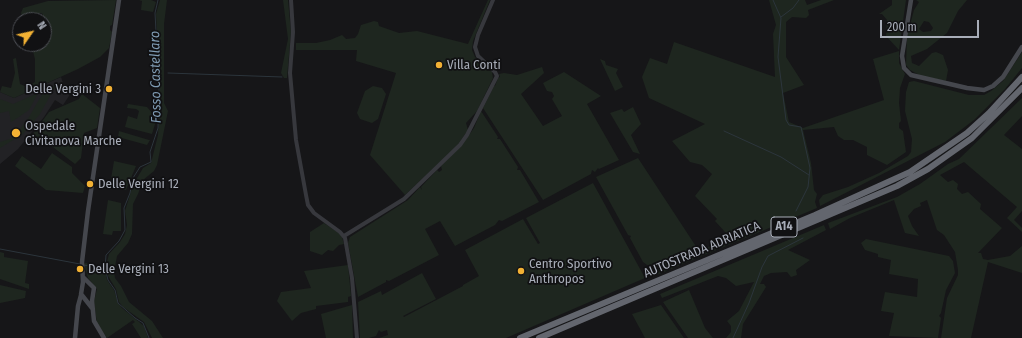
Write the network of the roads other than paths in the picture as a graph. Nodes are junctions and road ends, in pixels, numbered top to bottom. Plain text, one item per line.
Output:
1 (120, 0) edge
2 (291, 0) edge
3 (493, 0) edge
4 (911, 0) edge
5 (1022, 47) edge
6 (1022, 76) edge
7 (1022, 88) edge
8 (344, 236) junction
9 (83, 277) junction
10 (91, 285) junction
11 (82, 287) junction
12 (93, 296) junction
13 (84, 297) junction
14 (92, 308) junction
15 (75, 338) edge
16 (104, 338) edge
17 (357, 338) edge
18 (520, 338) edge
19 (539, 338) edge

1 - 9 main road
2 - 8 street
3 - 8 street
4 - 5 main road
6 - 18 highway, AUTOSTRADA ADRIATICA / A14
7 - 19 highway, AUTOSTRADA ADRIATICA / A14
8 - 17 street
9 - 10 main road
9 - 11 main road
10 - 11 main road
10 - 12 main road
11 - 13 main road
12 - 13 main road
12 - 14 main road
13 - 14 main road
13 - 15 main road
14 - 16 main road

